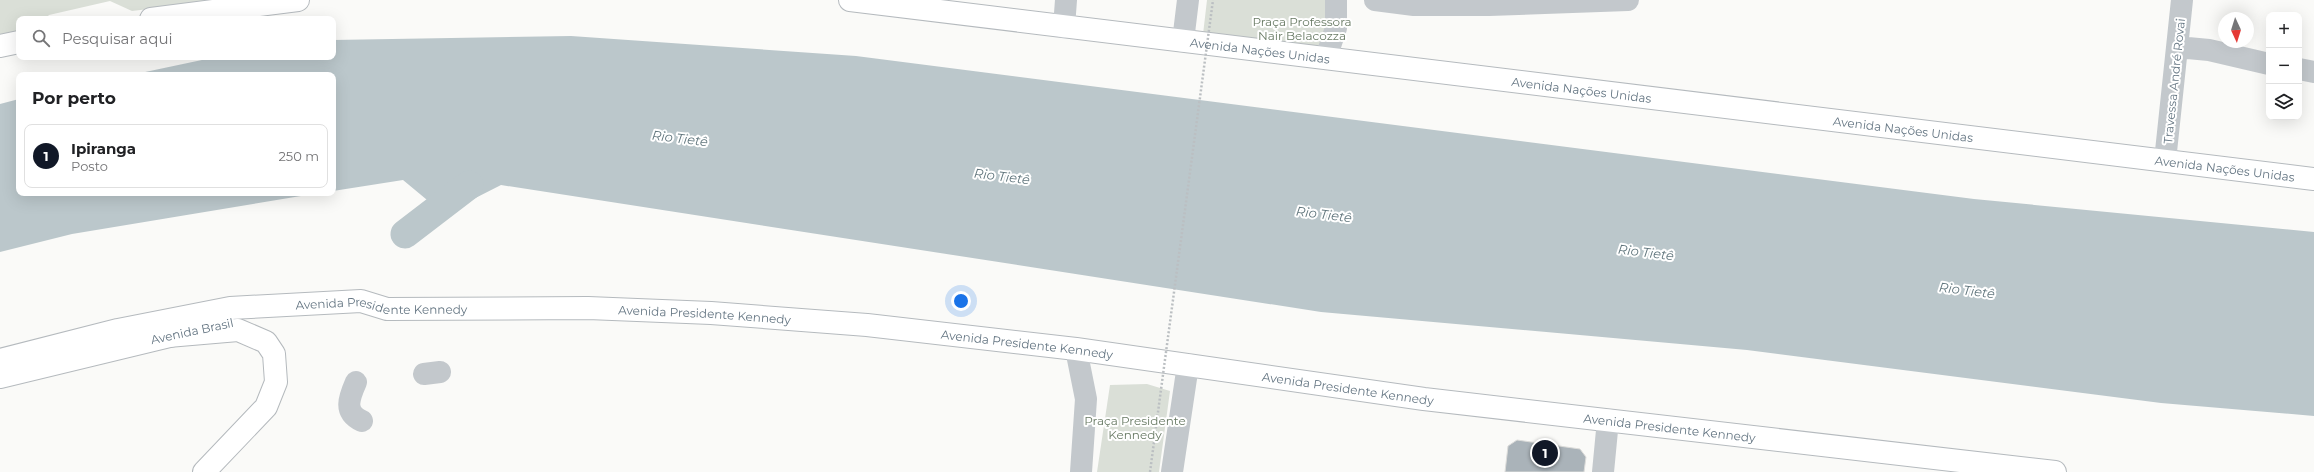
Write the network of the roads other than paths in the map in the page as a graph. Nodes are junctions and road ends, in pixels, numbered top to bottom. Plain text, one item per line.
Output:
1 (298, 0) edge
2 (850, 0) edge
3 (1066, 0) edge
4 (1188, 0) edge
5 (1336, 0) edge
6 (1376, 0) edge
7 (1628, 0) edge
8 (2182, 0) edge
9 (900, 3) edge
10 (174, 16) edge
11 (1064, 27) junction
12 (1183, 41) junction
13 (16, 43) edge
14 (0, 46) edge
15 (2177, 47) junction
16 (1326, 58) junction
17 (2266, 63) edge
18 (2302, 70) edge
19 (2314, 72) edge
20 (2166, 162) junction
21 (2314, 180) edge
22 (387, 309) junction
23 (168, 336) junction
24 (1076, 349) junction
25 (0, 360) edge
26 (1188, 366) junction
27 (0, 377) edge
28 (356, 382) dead end
29 (1608, 420) junction
30 (362, 421) dead end
31 (1998, 469) edge
32 (204, 472) edge
33 (1081, 472) edge
34 (1172, 472) edge
35 (1603, 472) edge
36 (2050, 472) edge

1 - 10 main road
2 - 9 main road, Avenida Nações Unidas
3 - 11 street
4 - 12 street
5 - 16 street
6 - 7 street
8 - 15 street, Travessa André Rovai
9 - 11 main road, Avenida Nações Unidas
11 - 12 main road, Avenida Nações Unidas
12 - 16 main road, Avenida Nações Unidas
13 - 14 main road
15 - 17 street
15 - 20 street, Travessa André Rovai
16 - 20 main road, Avenida Nações Unidas
18 - 19 street
20 - 21 main road, Avenida Nações Unidas
22 - 23 main road, Avenida Brasil
22 - 24 main road, Avenida Presidente Kennedy
22 - 25 main road, Avenida Presidente Kennedy
23 - 27 main road, Avenida Brasil
23 - 32 main road
24 - 26 main road, Avenida Presidente Kennedy
24 - 33 street
26 - 29 main road, Avenida Presidente Kennedy
26 - 34 street
28 - 30 street
29 - 31 main road, Avenida Presidente Kennedy
29 - 35 street
31 - 36 main road, Avenida Presidente Kennedy

